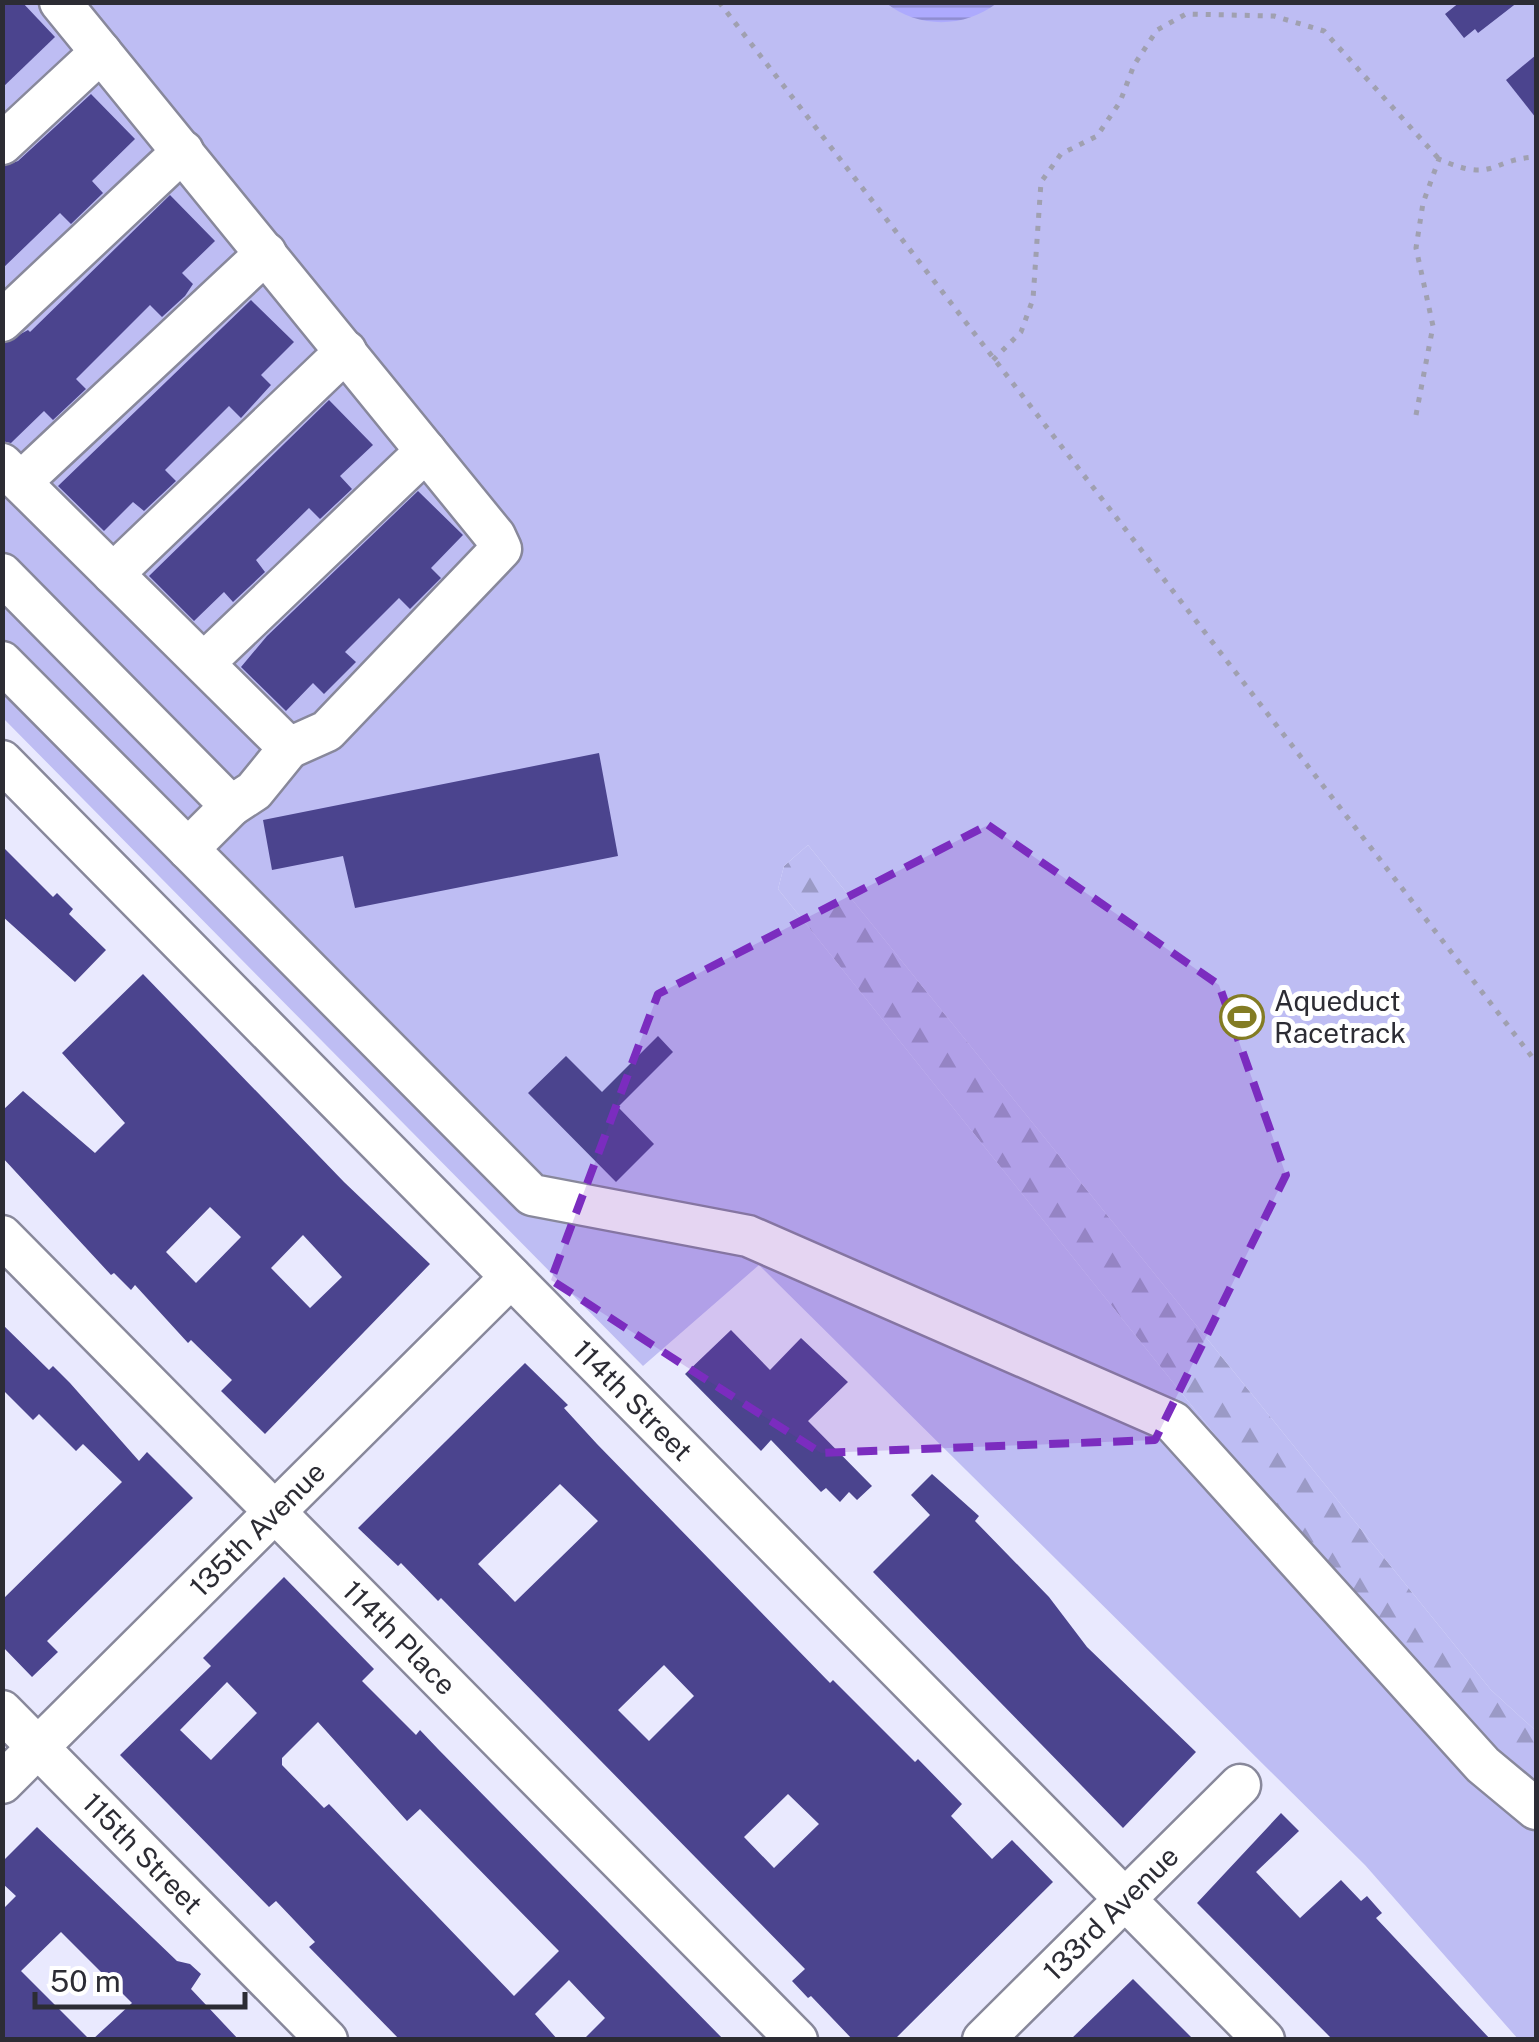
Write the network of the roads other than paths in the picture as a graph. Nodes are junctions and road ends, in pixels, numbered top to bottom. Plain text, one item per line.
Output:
1 (60, 2) edge
2 (101, 52) junction
3 (2, 144) edge
4 (182, 151) junction
5 (266, 252) junction
6 (2, 322) edge
7 (346, 352) junction
8 (426, 451) junction
9 (12, 473) edge
10 (2, 574) edge
11 (114, 574) junction
12 (2, 662) edge
13 (204, 663) junction
14 (290, 748) junction
15 (2, 761) edge
16 (231, 806) junction
17 (188, 849) junction
18 (2, 1236) edge
19 (511, 1277) junction
20 (276, 1513) junction
21 (2, 1711) edge
22 (38, 1747) junction
23 (2, 1782) edge
24 (1240, 1785) dead end
25 (1536, 1809) edge
26 (1126, 1898) junction
27 (327, 2040) edge
28 (796, 2040) edge
29 (982, 2040) edge
30 (1264, 2040) edge

1 - 2 street
2 - 3 street
2 - 4 street
4 - 5 street
4 - 6 street
5 - 7 street
5 - 9 street
7 - 8 street
7 - 11 street
8 - 13 street
8 - 14 street
9 - 11 street
10 - 16 street
11 - 13 street
12 - 17 street
13 - 14 street
14 - 16 street
15 - 19 street, 114th Street
16 - 17 street
17 - 25 street
18 - 20 street, 114th Place
19 - 20 street, 135th Avenue
19 - 26 street, 114th Street
20 - 22 street, 135th Avenue
20 - 28 street, 114th Place
21 - 22 street, 115th Street
22 - 23 street, 135th Avenue
22 - 27 street, 115th Street
24 - 26 street, 133rd Avenue
26 - 29 street, 133rd Avenue
26 - 30 street, 114th Street

